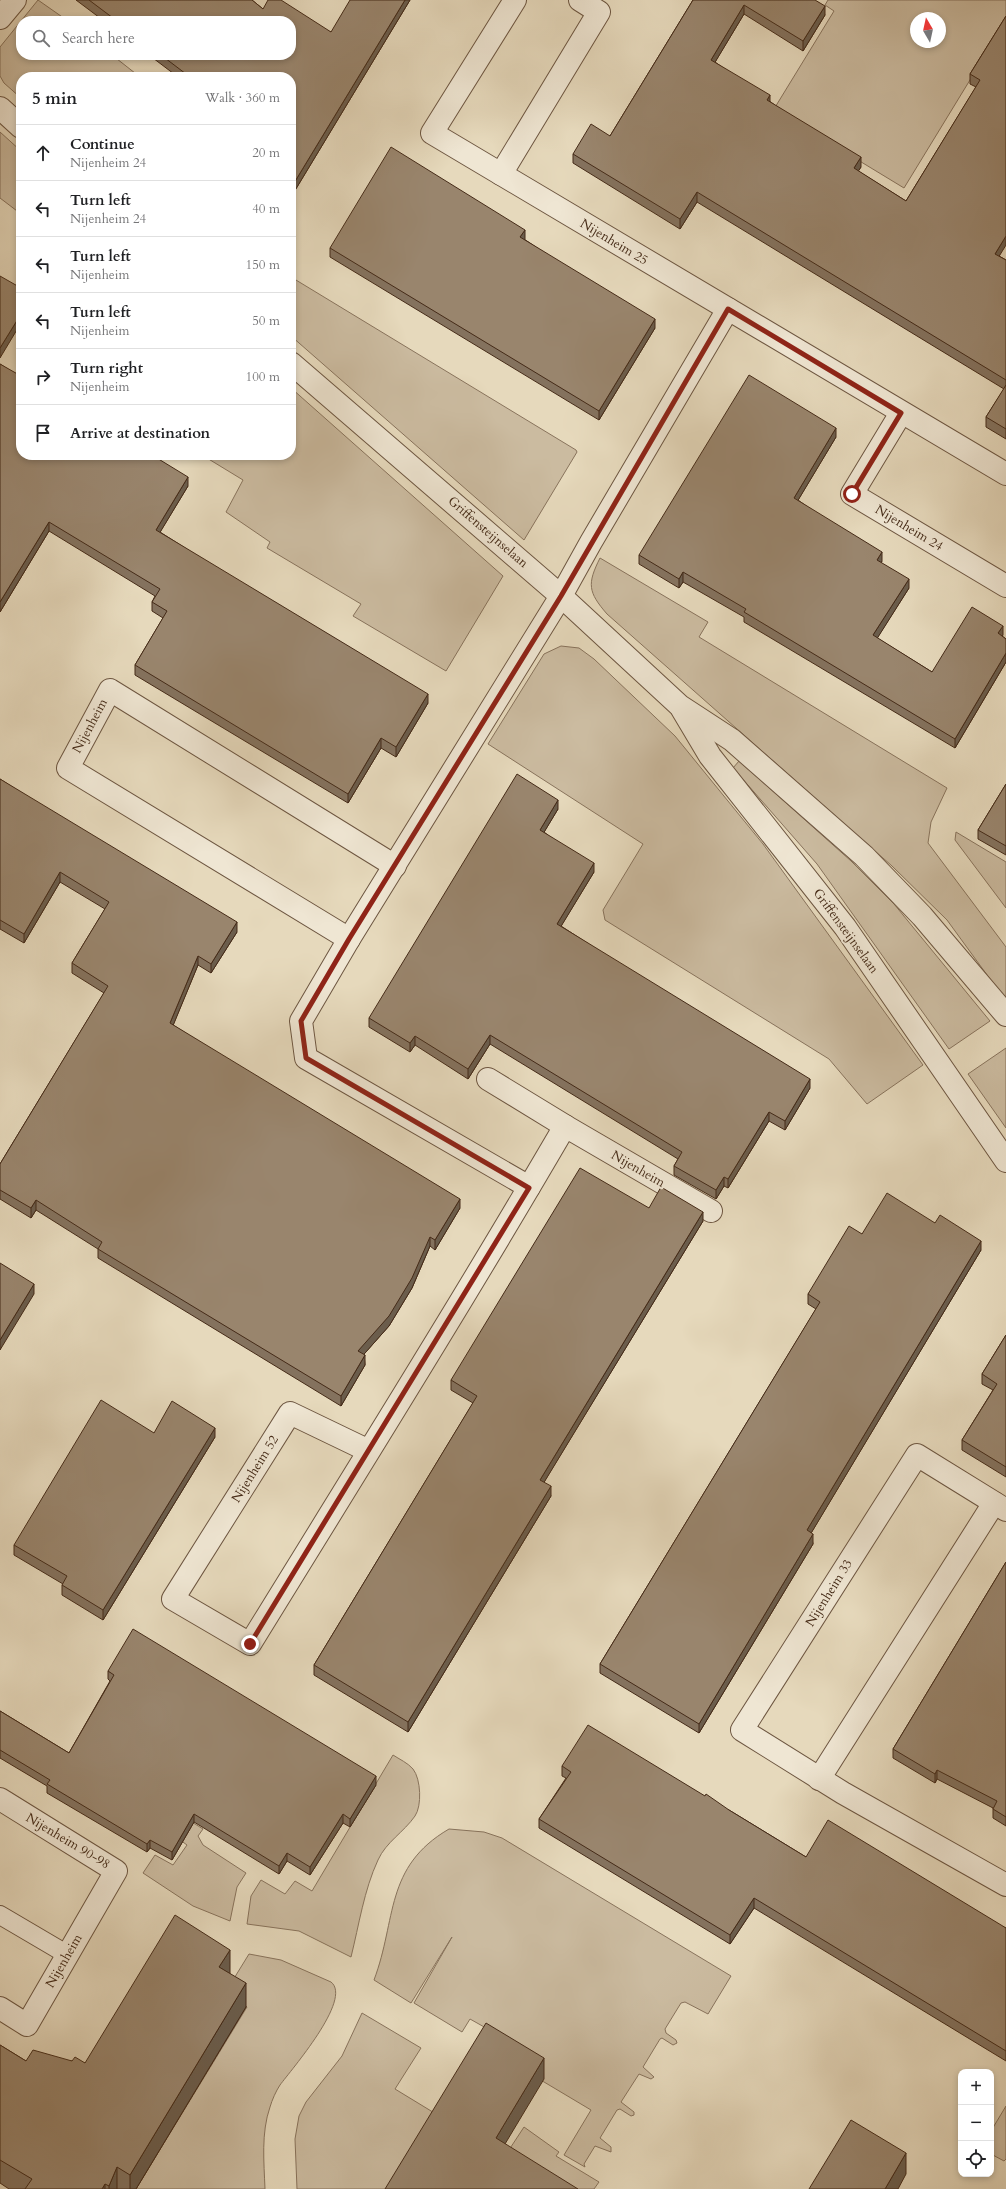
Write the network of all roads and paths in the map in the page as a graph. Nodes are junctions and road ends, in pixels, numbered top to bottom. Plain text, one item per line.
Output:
1 (15, 0) edge
2 (515, 0) edge
3 (580, 0) edge
4 (0, 18) edge
5 (0, 108) edge
6 (16, 122) edge
7 (501, 174) junction
8 (728, 309) junction
9 (296, 367) edge
10 (901, 413) junction
11 (1006, 474) edge
12 (1006, 586) edge
13 (561, 596) junction
14 (680, 706) junction
15 (395, 866) junction
16 (349, 939) junction
17 (1006, 1015) edge
18 (488, 1079) dead end
19 (565, 1126) junction
20 (1006, 1161) edge
21 (529, 1188) junction
22 (711, 1211) dead end
23 (369, 1451) junction
24 (1000, 1507) edge
25 (819, 1779) junction
26 (0, 1799) edge
27 (116, 1870) joint
28 (1006, 1885) edge
29 (0, 1915) edge
30 (68, 1954) junction
31 (0, 2008) edge

1 - 4 street
2 - 7 street, Nijenheim 25
3 - 7 street
5 - 6 street
7 - 8 street, Nijenheim 25
8 - 10 street
8 - 13 street
9 - 13 street, Griffensteijnselaan
10 - 11 street
10 - 12 street, Nijenheim 24
13 - 14 street, Griffensteijnselaan
13 - 15 street
14 - 17 street, Griffensteijnselaan
14 - 20 street, Griffensteijnselaan
15 - 16 street
15 - 16 street, Nijenheim
16 - 21 street
18 - 19 street, Nijenheim
19 - 21 street
19 - 22 street, Nijenheim
21 - 23 street
23 - 23 street, Nijenheim 52
24 - 25 street, Nijenheim 33
24 - 25 street, Nijenheim 33
25 - 28 street, Nijenheim 33
26 - 27 street, Nijenheim 90-98
27 - 30 street, Nijenheim
29 - 30 lane
30 - 31 street, Nijenheim

